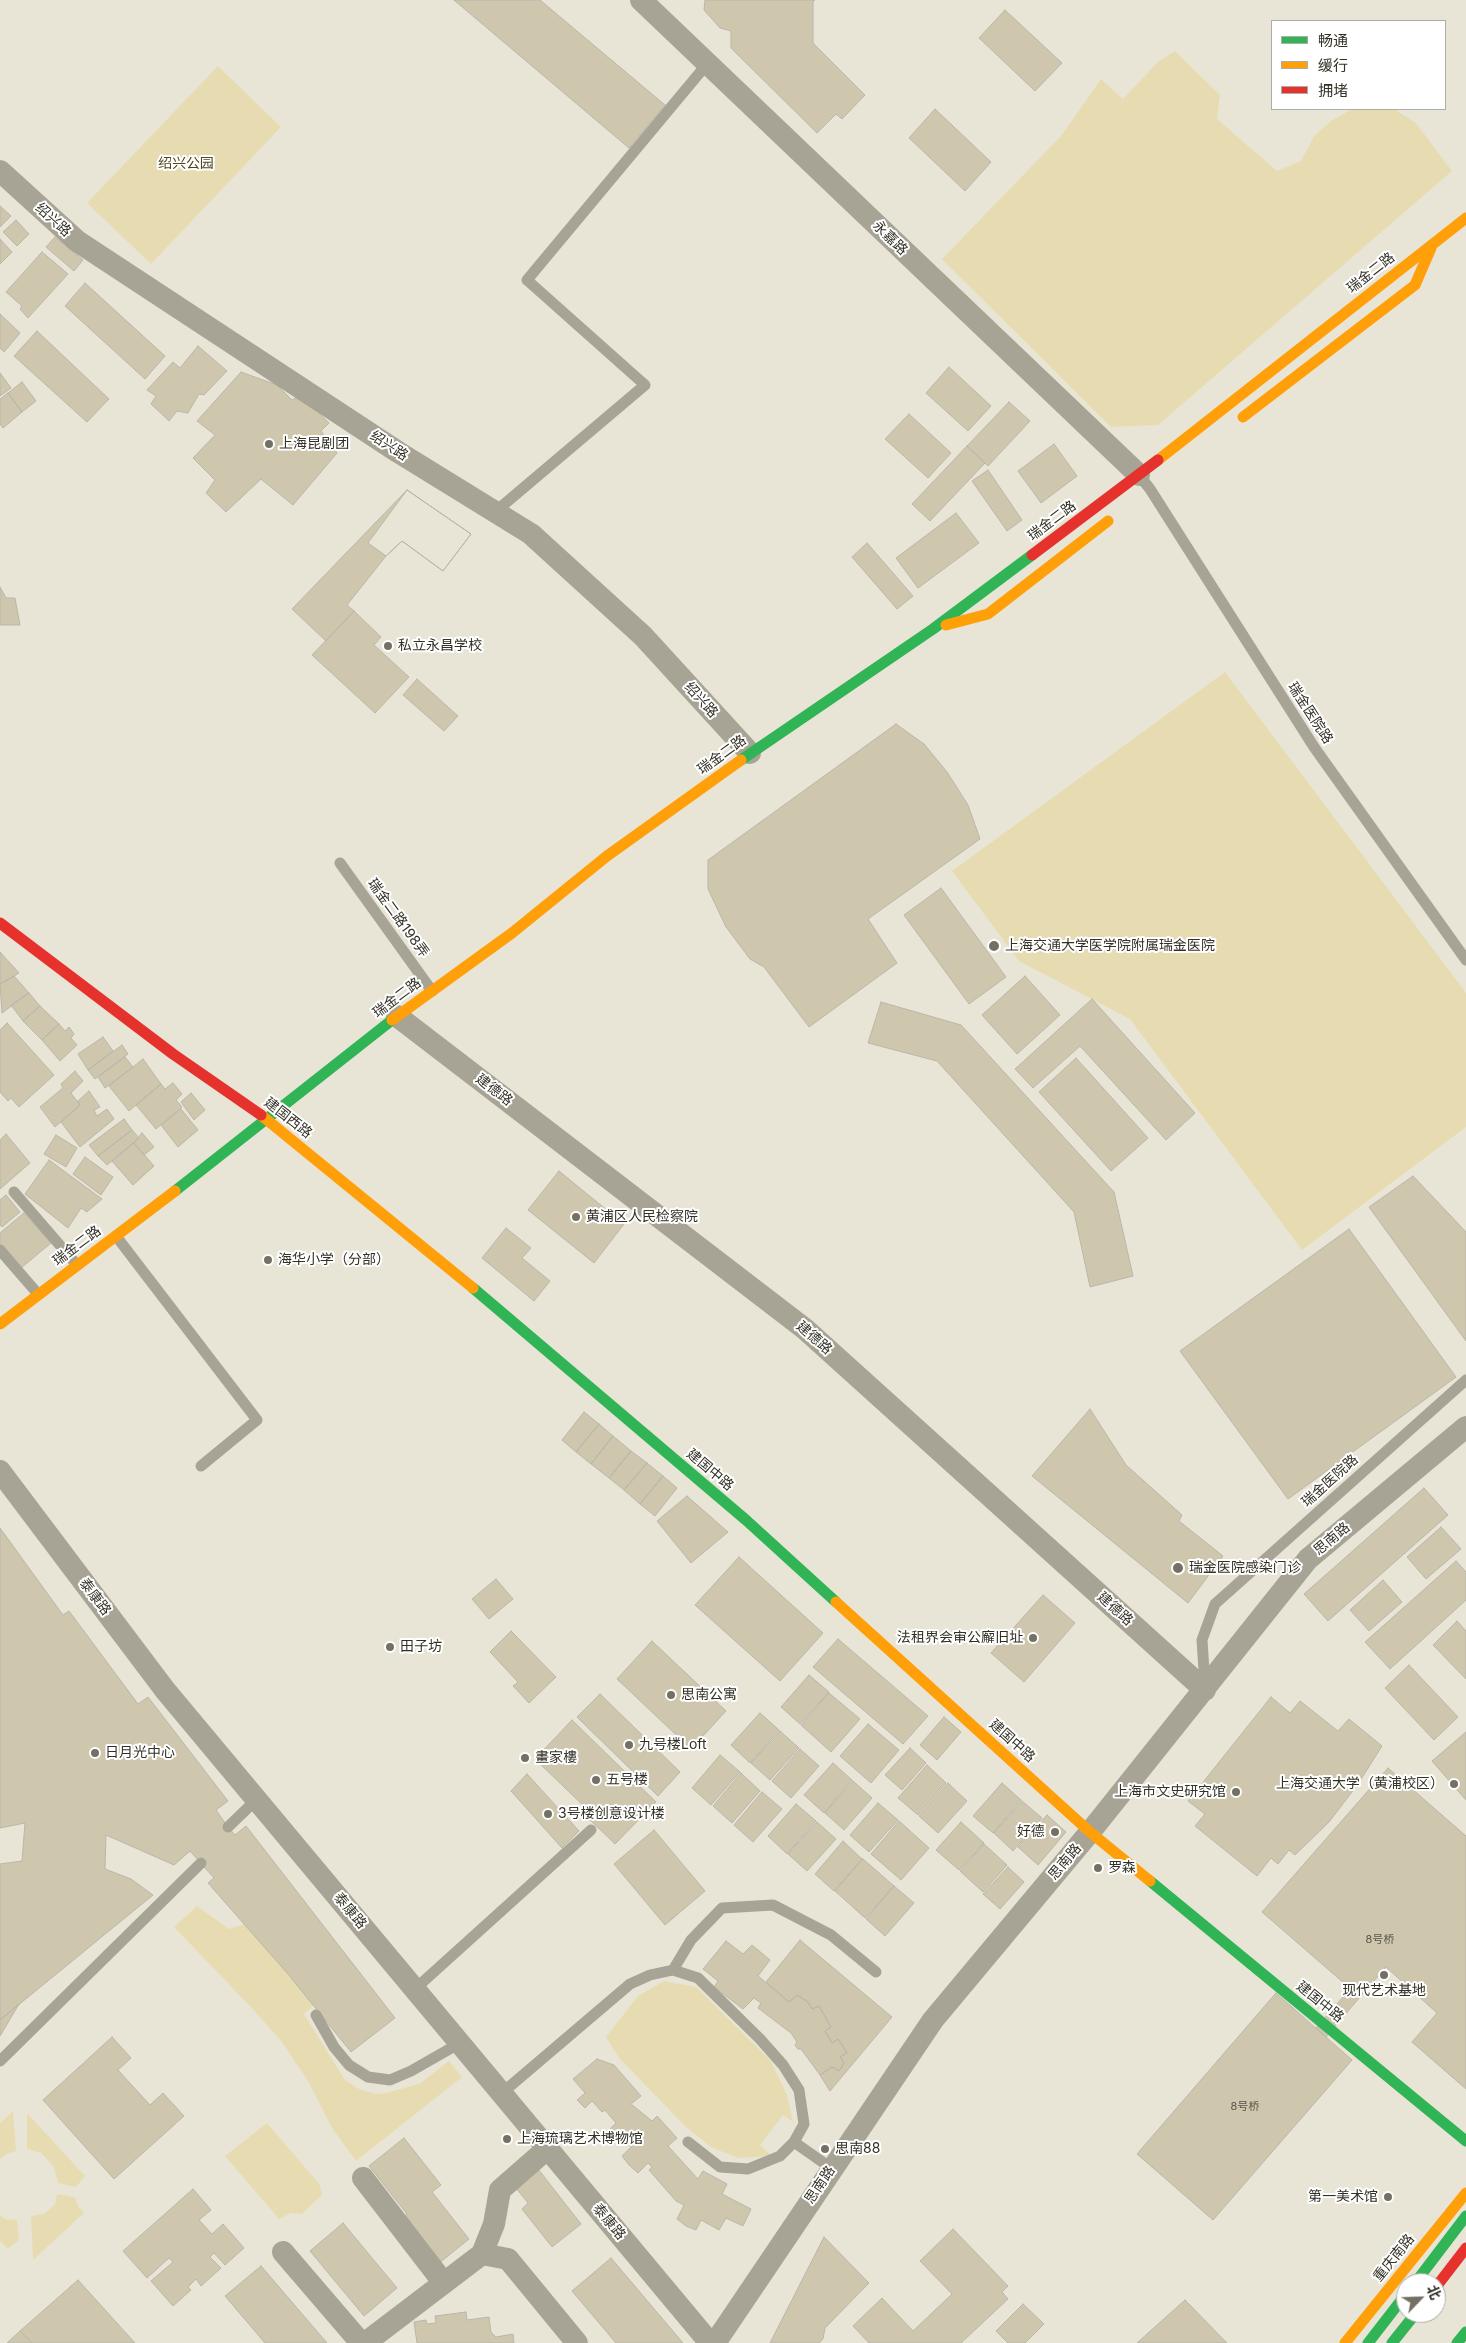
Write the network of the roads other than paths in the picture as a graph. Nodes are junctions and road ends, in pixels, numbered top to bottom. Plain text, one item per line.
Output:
1 (650, 3) edge
2 (707, 64) junction
3 (0, 171) edge
4 (1466, 218) edge
5 (1433, 243) junction
6 (1236, 423) dead end
7 (1147, 485) junction
8 (495, 512) junction
9 (1119, 512) dead end
10 (933, 629) junction
11 (750, 753) junction
12 (340, 863) dead end
13 (0, 923) edge
14 (1466, 960) edge
15 (432, 991) junction
16 (397, 1016) junction
17 (265, 1118) junction
18 (14, 1192) dead end
19 (116, 1236) junction
20 (0, 1250) edge
21 (78, 1265) junction
22 (38, 1294) junction
23 (0, 1324) edge
24 (547, 1352) joint
25 (1466, 1380) edge
26 (1466, 1427) edge
27 (201, 1466) dead end
28 (0, 1471) edge
29 (1205, 1690) junction
30 (256, 1800) junction
31 (228, 1827) dead end
32 (591, 1830) dead end
33 (1090, 1832) junction
34 (201, 1863) dead end
35 (673, 1970) junction
36 (876, 1972) dead end
37 (414, 1989) junction
38 (316, 2015) dead end
39 (460, 2043) junction
40 (0, 2061) edge
41 (502, 2093) junction
42 (1466, 2141) edge
43 (688, 2142) dead end
44 (794, 2142) junction
45 (548, 2148) junction
46 (831, 2168) junction
47 (363, 2178) dead end
48 (1466, 2193) edge
49 (1466, 2216) edge
50 (1466, 2237) edge
51 (1466, 2248) edge
52 (283, 2252) dead end
53 (482, 2254) junction
54 (1423, 2273) edge
55 (1437, 2273) edge
56 (1446, 2274) edge
57 (443, 2282) junction
58 (1396, 2307) edge
59 (1397, 2323) edge
60 (1408, 2323) edge
61 (1466, 2332) edge
62 (361, 2343) edge
63 (365, 2343) edge
64 (577, 2343) edge
65 (710, 2343) edge
66 (716, 2343) edge
67 (1345, 2343) edge
68 (1368, 2343) edge
69 (1381, 2343) edge
70 (1392, 2343) edge
71 (1457, 2343) edge

1 - 2 street, 永嘉路
2 - 7 street, 永嘉路
2 - 8 lane
3 - 8 street, 绍兴路
4 - 5 main road, 瑞金二路
5 - 6 main road
5 - 7 main road, 瑞金二路
7 - 10 main road, 瑞金二路
7 - 14 lane, 瑞金医院路
8 - 11 street, 绍兴路
9 - 10 main road
10 - 11 main road, 瑞金二路
11 - 15 main road, 瑞金二路
12 - 15 lane, 瑞金二路198弄
13 - 17 main road, 建国西路
15 - 16 main road, 瑞金二路
16 - 17 main road, 瑞金二路
16 - 29 street, 建德路
17 - 19 main road, 瑞金二路
17 - 24 main road, 建国西路
18 - 21 lane
19 - 21 main road, 瑞金二路
19 - 27 lane
20 - 22 lane
21 - 22 main road, 瑞金二路
22 - 23 main road, 瑞金二路
24 - 33 main road, 建国中路
25 - 29 lane, 瑞金医院路
26 - 29 street, 思南路
28 - 30 street, 泰康路
29 - 33 street, 思南路
30 - 31 lane
30 - 37 street, 泰康路
32 - 37 lane
33 - 42 main road, 建国中路
33 - 46 street, 思南路
34 - 40 lane
35 - 36 lane
35 - 41 lane
35 - 44 lane
37 - 39 street, 泰康路
38 - 39 lane
39 - 41 street, 泰康路
41 - 45 street, 泰康路
43 - 44 lane
44 - 46 lane
45 - 53 street
45 - 65 street, 泰康路
46 - 66 street, 思南路
47 - 57 street
48 - 67 main road, 重庆南路
49 - 54 main road
50 - 55 main road
51 - 56 main road
52 - 62 street
53 - 57 street
53 - 64 street
57 - 63 street
58 - 68 main road
59 - 69 main road
60 - 70 main road
61 - 71 main road

